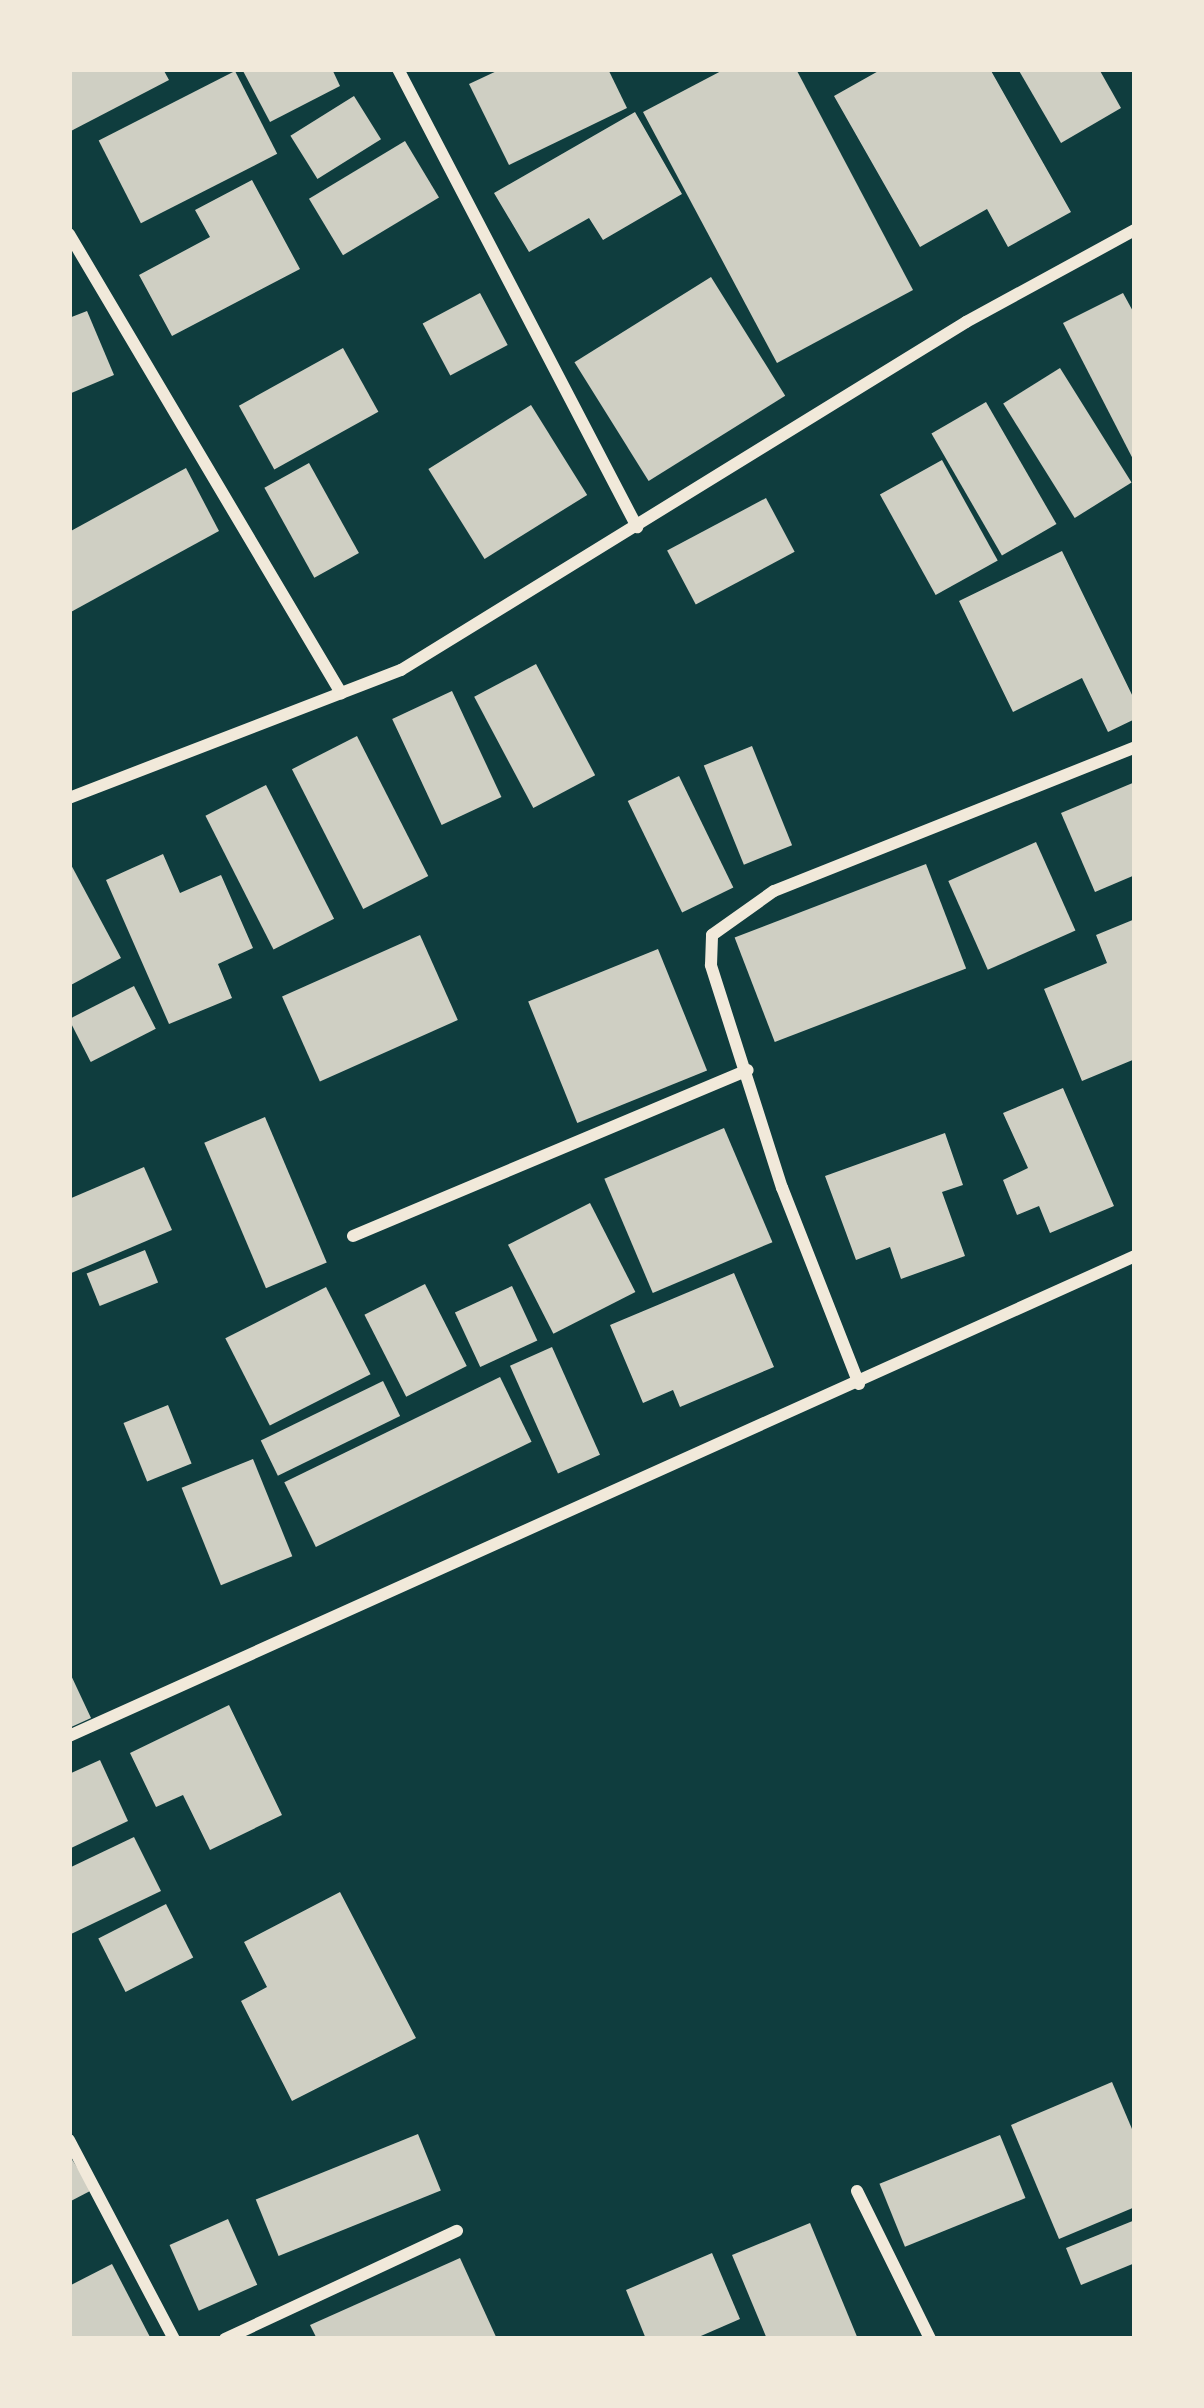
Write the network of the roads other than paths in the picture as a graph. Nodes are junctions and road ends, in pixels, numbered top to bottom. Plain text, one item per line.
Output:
1 (398, 69) edge
2 (1135, 230) edge
3 (69, 234) edge
4 (637, 527) junction
5 (341, 693) junction
6 (1135, 747) edge
7 (69, 798) edge
8 (747, 1070) junction
9 (352, 1236) dead end
10 (1135, 1256) edge
11 (860, 1384) junction
12 (69, 1736) edge
13 (69, 2140) edge
14 (857, 2191) dead end
15 (457, 2231) dead end
16 (174, 2339) edge
17 (225, 2339) edge
18 (930, 2339) edge

1 - 4 street
2 - 4 street
3 - 5 street
4 - 5 street
5 - 7 street
6 - 8 street
8 - 9 street
8 - 11 street
10 - 11 street
11 - 12 street
13 - 16 street
14 - 18 street
15 - 17 street

